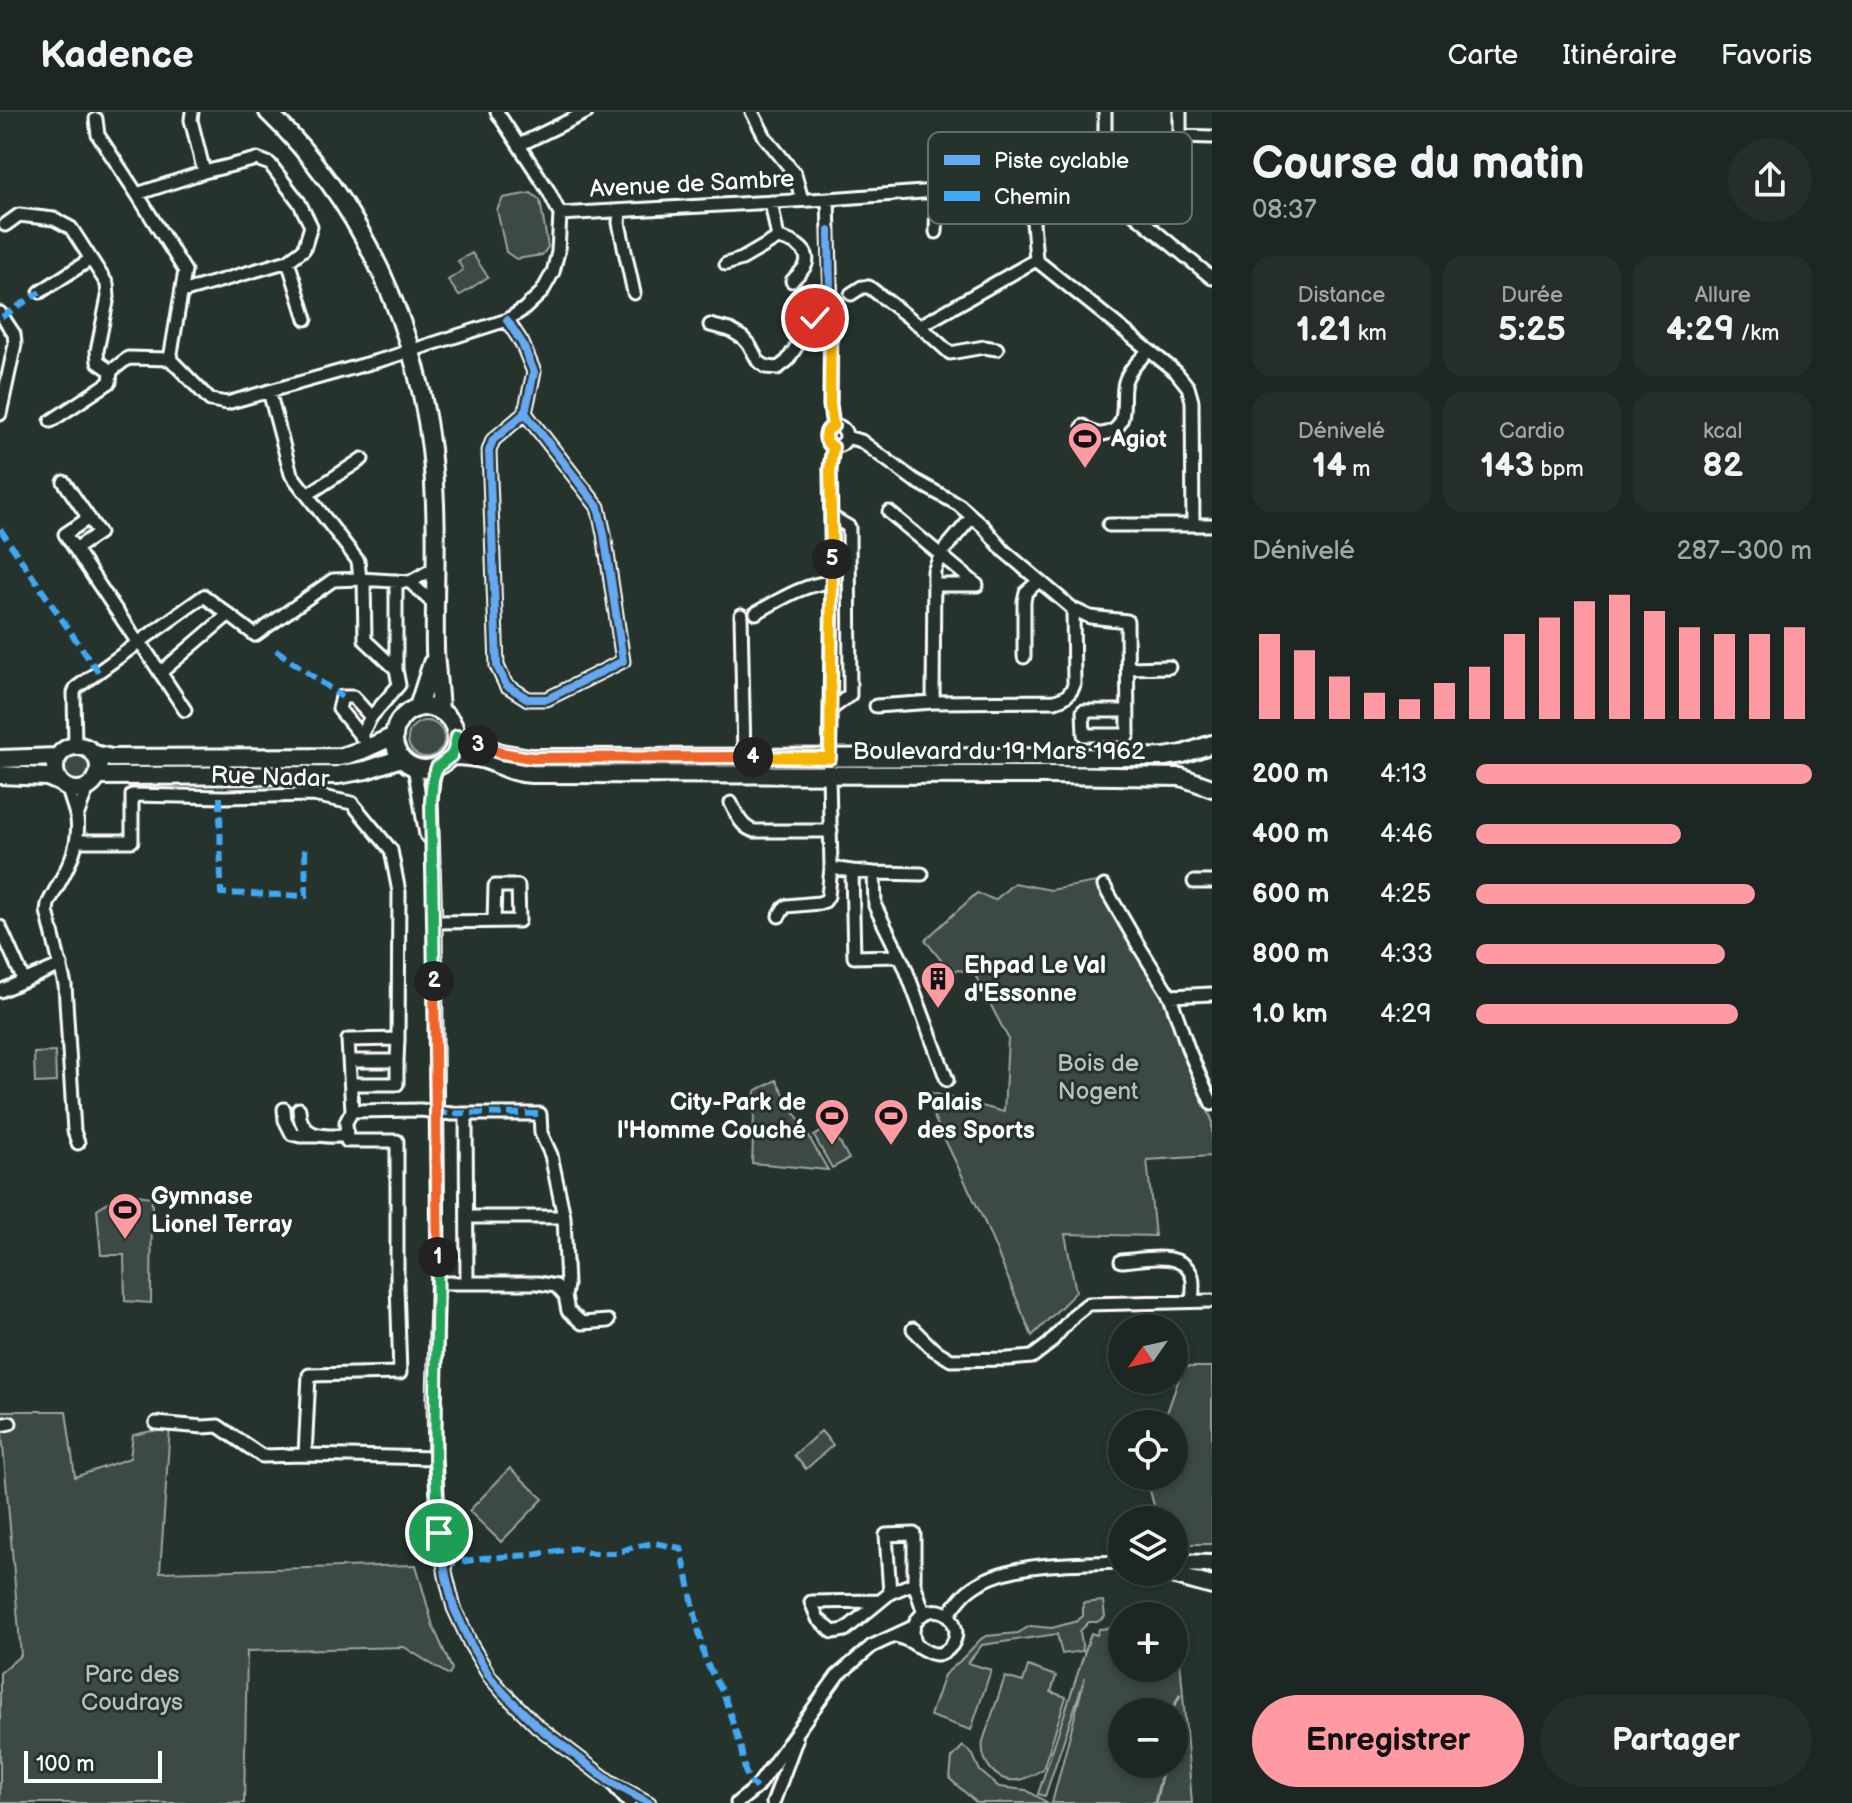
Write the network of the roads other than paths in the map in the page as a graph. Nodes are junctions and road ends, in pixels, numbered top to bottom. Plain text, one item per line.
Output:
1 (192, 112) edge
2 (268, 112) edge
3 (497, 112) edge
4 (587, 112) edge
5 (752, 112) edge
6 (96, 119) dead end
7 (1192, 136) edge
8 (1212, 137) edge
9 (519, 145) junction
10 (204, 172) junction
11 (928, 191) edge
12 (137, 194) junction
13 (828, 199) junction
14 (802, 200) junction
15 (771, 202) junction
16 (620, 211) junction
17 (560, 214) junction
18 (936, 224) edge
19 (1033, 224) edge
20 (1146, 224) edge
21 (5, 225) dead end
22 (936, 232) dead end
23 (778, 238) junction
24 (91, 259) junction
25 (1036, 260) junction
26 (288, 261) junction
27 (726, 264) dead end
28 (1212, 278) edge
29 (792, 281) dead end
30 (40, 292) dead end
31 (182, 292) junction
32 (634, 293) dead end
33 (851, 294) dead end
34 (831, 303) junction
35 (0, 313) edge
36 (306, 319) dead end
37 (507, 320) junction
38 (710, 325) dead end
39 (920, 326) junction
40 (997, 349) dead end
41 (411, 350) junction
42 (1148, 351) junction
43 (170, 359) junction
44 (111, 371) junction
45 (269, 391) junction
46 (525, 413) junction
47 (0, 414) edge
48 (51, 421) dead end
49 (833, 426) junction
50 (1083, 426) dead end
51 (846, 437) junction
52 (833, 447) junction
53 (362, 459) dead end
54 (64, 482) dead end
55 (307, 495) junction
56 (889, 512) dead end
57 (832, 517) junction
58 (972, 517) junction
59 (89, 518) junction
60 (1109, 525) dead end
61 (1193, 525) junction
62 (1212, 525) edge
63 (75, 549) junction
64 (941, 554) junction
65 (435, 568) junction
66 (362, 579) junction
67 (396, 581) junction
68 (1039, 581) junction
69 (410, 582) junction
70 (832, 582) junction
71 (934, 585) junction
72 (435, 605) junction
73 (1073, 609) junction
74 (756, 613) dead end
75 (228, 615) junction
76 (741, 615) dead end
77 (139, 643) junction
78 (435, 652) junction
79 (1024, 657) dead end
80 (1169, 667) dead end
81 (1128, 668) junction
82 (396, 669) junction
83 (160, 673) junction
84 (933, 702) junction
85 (876, 706) dead end
86 (418, 707) junction
87 (185, 710) dead end
88 (830, 710) junction
89 (440, 711) junction
90 (1128, 711) dead end
91 (371, 717) junction
92 (394, 736) junction
93 (457, 736) junction
94 (365, 741) junction
95 (1212, 744) edge
96 (75, 746) junction
97 (94, 754) junction
98 (451, 756) junction
99 (744, 756) junction
100 (58, 757) junction
101 (0, 759) edge
102 (407, 762) junction
103 (830, 766) junction
104 (437, 767) junction
105 (240, 774) junction
106 (275, 774) junction
107 (0, 775) edge
108 (93, 781) junction
109 (64, 785) junction
110 (1212, 788) edge
111 (731, 803) dead end
112 (77, 816) junction
113 (831, 831) junction
114 (77, 841) junction
115 (831, 868) junction
116 (433, 871) junction
117 (852, 871) junction
118 (874, 873) junction
119 (922, 874) dead end
120 (1194, 882) dead end
121 (1212, 882) edge
122 (1104, 886) dead end
123 (779, 916) dead end
124 (494, 921) dead end
125 (435, 922) junction
126 (0, 927) edge
127 (899, 956) junction
128 (61, 965) junction
129 (24, 981) junction
130 (0, 991) edge
131 (1212, 994) edge
132 (1170, 996) junction
133 (398, 1039) junction
134 (350, 1061) junction
135 (397, 1061) junction
136 (947, 1080) dead end
137 (352, 1084) junction
138 (1212, 1104) edge
139 (284, 1109) dead end
140 (299, 1109) dead end
141 (352, 1111) junction
142 (436, 1113) junction
143 (466, 1114) junction
144 (318, 1136) junction
145 (347, 1136) junction
146 (78, 1143) dead end
147 (467, 1217) junction
148 (564, 1217) junction
149 (1121, 1261) dead end
150 (467, 1282) junction
151 (438, 1283) junction
152 (565, 1296) junction
153 (1192, 1301) junction
154 (1212, 1301) edge
155 (608, 1321) dead end
156 (913, 1329) dead end
157 (156, 1423) dead end
158 (305, 1455) junction
159 (435, 1458) junction
160 (1108, 1563) edge
161 (1188, 1563) edge
162 (1212, 1564) edge
163 (1188, 1579) edge
164 (914, 1583) junction
165 (1212, 1586) edge
166 (890, 1593) junction
167 (879, 1601) junction
168 (924, 1613) junction
169 (948, 1615) junction
170 (913, 1627) junction
171 (896, 1636) junction
172 (916, 1645) junction
173 (799, 1730) junction
174 (609, 1781) junction
175 (629, 1803) edge
176 (649, 1803) edge
177 (737, 1803) edge
178 (773, 1803) edge

1 - 10 street
2 - 41 street
3 - 9 street
4 - 9 street
5 - 14 street
6 - 12 street
7 - 8 street
9 - 17 street
10 - 12 street
10 - 26 street
11 - 13 street, Avenue de Sambre
12 - 31 street
13 - 14 street, Avenue de Sambre
13 - 34 street
14 - 15 street, Avenue de Sambre
15 - 16 street, Avenue de Sambre
15 - 23 street
16 - 17 street, Avenue de Sambre
16 - 32 street
17 - 37 street
18 - 22 street
19 - 25 street
20 - 28 street
21 - 24 street
23 - 27 street
23 - 29 street
24 - 30 street
24 - 44 street
25 - 39 street
25 - 42 street
26 - 31 street
26 - 36 street
31 - 43 street
33 - 39 street
34 - 38 street
34 - 49 street
35 - 47 street
37 - 41 street
37 - 46 street
39 - 40 street
41 - 45 street
41 - 65 street
42 - 50 street
42 - 61 street
43 - 44 street
43 - 45 street
44 - 48 street
45 - 55 street
46 - 46 street
49 - 51 street
49 - 52 street
51 - 52 street
51 - 58 street
52 - 57 street
53 - 55 street
54 - 59 street
55 - 66 street
56 - 64 street
57 - 70 street
57 - 88 street
58 - 64 street
58 - 68 street
59 - 63 street
59 - 63 street
60 - 61 street
61 - 62 street
63 - 77 street
64 - 71 street
64 - 71 street
65 - 69 street
65 - 72 street
66 - 67 street
66 - 75 street
66 - 82 street
67 - 69 street
67 - 82 street
68 - 73 street
68 - 79 street
69 - 72 street
70 - 74 street
70 - 88 street
71 - 84 street
72 - 78 street
73 - 81 street
73 - 84 street
75 - 77 street
75 - 83 street
76 - 99 street
77 - 83 street
77 - 96 street
78 - 86 street
78 - 89 street
80 - 81 street
81 - 90 street
82 - 91 street
83 - 87 street
84 - 85 street
86 - 89 street
86 - 92 street
88 - 103 street
89 - 93 street
91 - 94 street
91 - 94 street
92 - 94 street
92 - 102 street
93 - 98 street
93 - 99 street, Boulevard du 19 Mars 1962
94 - 97 street
95 - 103 street, Boulevard du 19 Mars 1962
96 - 97 street
96 - 100 street
97 - 108 street
98 - 103 street, Boulevard du 19 Mars 1962
98 - 104 street
99 - 103 street, Boulevard du 19 Mars 1962
100 - 101 street
100 - 109 street
102 - 104 street
102 - 106 street
102 - 116 street
103 - 110 street, Boulevard du 19 Mars 1962
103 - 113 street
104 - 116 street
105 - 106 street
105 - 106 street
105 - 108 street
107 - 109 street
108 - 109 street
108 - 112 street
109 - 112 street
111 - 113 street
112 - 114 street
113 - 115 street
114 - 128 street
114 - 133 street, Rue Nadar
115 - 117 street
115 - 123 street
116 - 125 street
117 - 118 street
117 - 127 street
118 - 119 street
118 - 127 street
120 - 121 street
122 - 132 street
124 - 125 street
125 - 142 street
126 - 129 street
127 - 136 street
128 - 129 street
128 - 146 street
129 - 130 street
131 - 132 street
132 - 138 street
133 - 134 street
133 - 135 street, Rue Nadar
134 - 135 street
134 - 137 street
135 - 137 street
137 - 141 street
139 - 144 street
140 - 144 street
141 - 142 street
141 - 145 street
142 - 143 street
142 - 151 street
143 - 147 street
143 - 148 street
144 - 145 street
145 - 158 street
147 - 148 street
147 - 150 street
148 - 152 street
149 - 153 street
150 - 151 street
150 - 152 street
151 - 159 street
152 - 155 street
153 - 154 street
153 - 156 street
157 - 158 street
158 - 159 street
159 - 174 street
160 - 169 street
161 - 162 street
163 - 165 street
164 - 166 street
164 - 166 street
164 - 168 street
166 - 167 street
167 - 167 street
168 - 169 street
168 - 170 street
169 - 172 street
170 - 171 street
170 - 172 street
171 - 172 street
171 - 173 street
173 - 177 street
173 - 178 street
174 - 175 street
174 - 176 street

